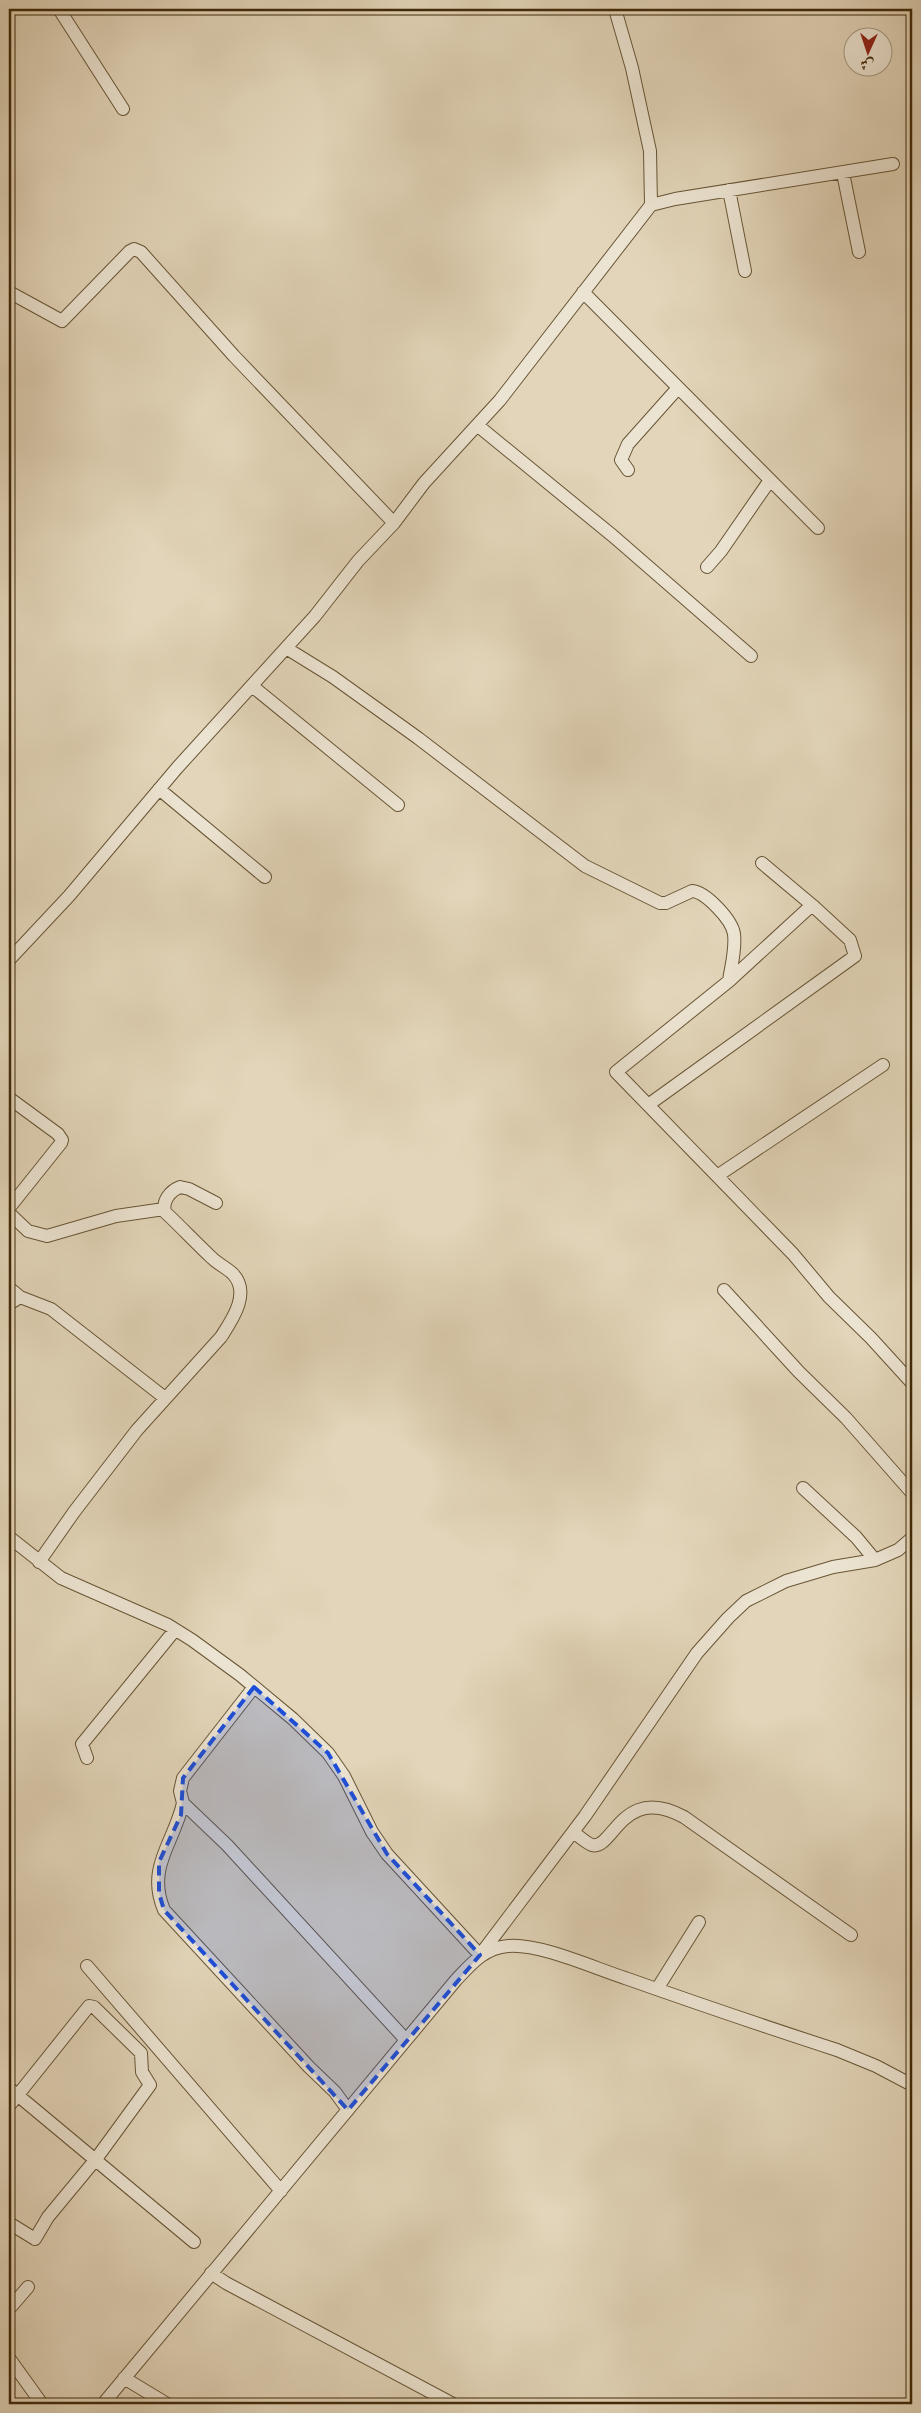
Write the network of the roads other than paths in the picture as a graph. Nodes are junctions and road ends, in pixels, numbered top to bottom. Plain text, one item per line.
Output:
1 (59, 9) edge
2 (615, 9) edge
3 (123, 109) dead end
4 (893, 164) dead end
5 (842, 172) junction
6 (729, 190) junction
7 (651, 205) junction
8 (859, 252) dead end
9 (745, 271) dead end
10 (9, 292) edge
11 (582, 292) junction
12 (678, 389) junction
13 (477, 425) junction
14 (628, 470) dead end
15 (770, 480) junction
16 (394, 523) junction
17 (818, 528) dead end
18 (707, 567) dead end
19 (286, 648) junction
20 (751, 656) dead end
21 (252, 686) junction
22 (159, 789) junction
23 (398, 806) dead end
24 (762, 863) dead end
25 (264, 877) dead end
26 (812, 905) junction
27 (9, 960) edge
28 (729, 981) junction
29 (883, 1065) dead end
30 (9, 1098) edge
31 (648, 1105) junction
32 (717, 1176) junction
33 (216, 1203) dead end
34 (9, 1208) edge
35 (164, 1209) junction
36 (9, 1214) edge
37 (9, 1288) edge
38 (724, 1290) dead end
39 (20, 1297) junction
40 (9, 1304) edge
41 (912, 1383) edge
42 (165, 1398) junction
43 (803, 1488) dead end
44 (912, 1493) edge
45 (9, 1537) edge
46 (912, 1538) edge
47 (875, 1560) junction
48 (39, 1562) junction
49 (175, 1630) junction
50 (254, 1687) junction
51 (87, 1758) dead end
52 (183, 1803) junction
53 (573, 1832) junction
54 (699, 1922) dead end
55 (850, 1935) dead end
56 (480, 1955) junction
57 (87, 1966) dead end
58 (656, 1989) junction
59 (406, 2040) junction
60 (912, 2085) edge
61 (13, 2092) edge
62 (9, 2106) edge
63 (348, 2110) junction
64 (96, 2159) junction
65 (281, 2191) junction
66 (9, 2223) edge
67 (194, 2242) dead end
68 (211, 2273) junction
69 (28, 2287) dead end
70 (9, 2309) edge
71 (9, 2358) edge
72 (124, 2378) junction
73 (42, 2404) edge
74 (103, 2404) edge
75 (167, 2404) edge
76 (453, 2404) edge

1 - 3 street
2 - 7 street
4 - 5 street
5 - 6 street
5 - 8 street
6 - 7 street
6 - 9 street
7 - 11 street
10 - 16 street
11 - 12 street
11 - 13 street
12 - 14 street
12 - 15 street
13 - 16 street
13 - 20 street
15 - 17 street
15 - 18 street
16 - 19 street
19 - 21 street
19 - 28 street
21 - 22 street
21 - 23 street
22 - 25 street
22 - 27 street
24 - 26 street
26 - 28 street
26 - 31 street
28 - 31 street
29 - 32 street
30 - 34 street
31 - 32 street
32 - 41 street
33 - 35 street
35 - 36 street
35 - 42 street
37 - 39 street
38 - 44 street
39 - 40 street
39 - 42 street
42 - 48 street
43 - 47 street
45 - 48 street
46 - 47 street
47 - 53 street
48 - 49 street
49 - 50 street
49 - 51 street
50 - 52 street
50 - 56 street
52 - 59 street
52 - 63 street
53 - 55 street
53 - 56 street
54 - 58 street
56 - 58 street
56 - 59 street
57 - 65 street
58 - 60 street
59 - 63 street
61 - 62 street
61 - 64 street
61 - 64 street
63 - 65 street
64 - 66 street
64 - 67 street
65 - 68 street
68 - 72 street
68 - 76 street
69 - 70 street
71 - 73 street
72 - 74 street
72 - 75 street

